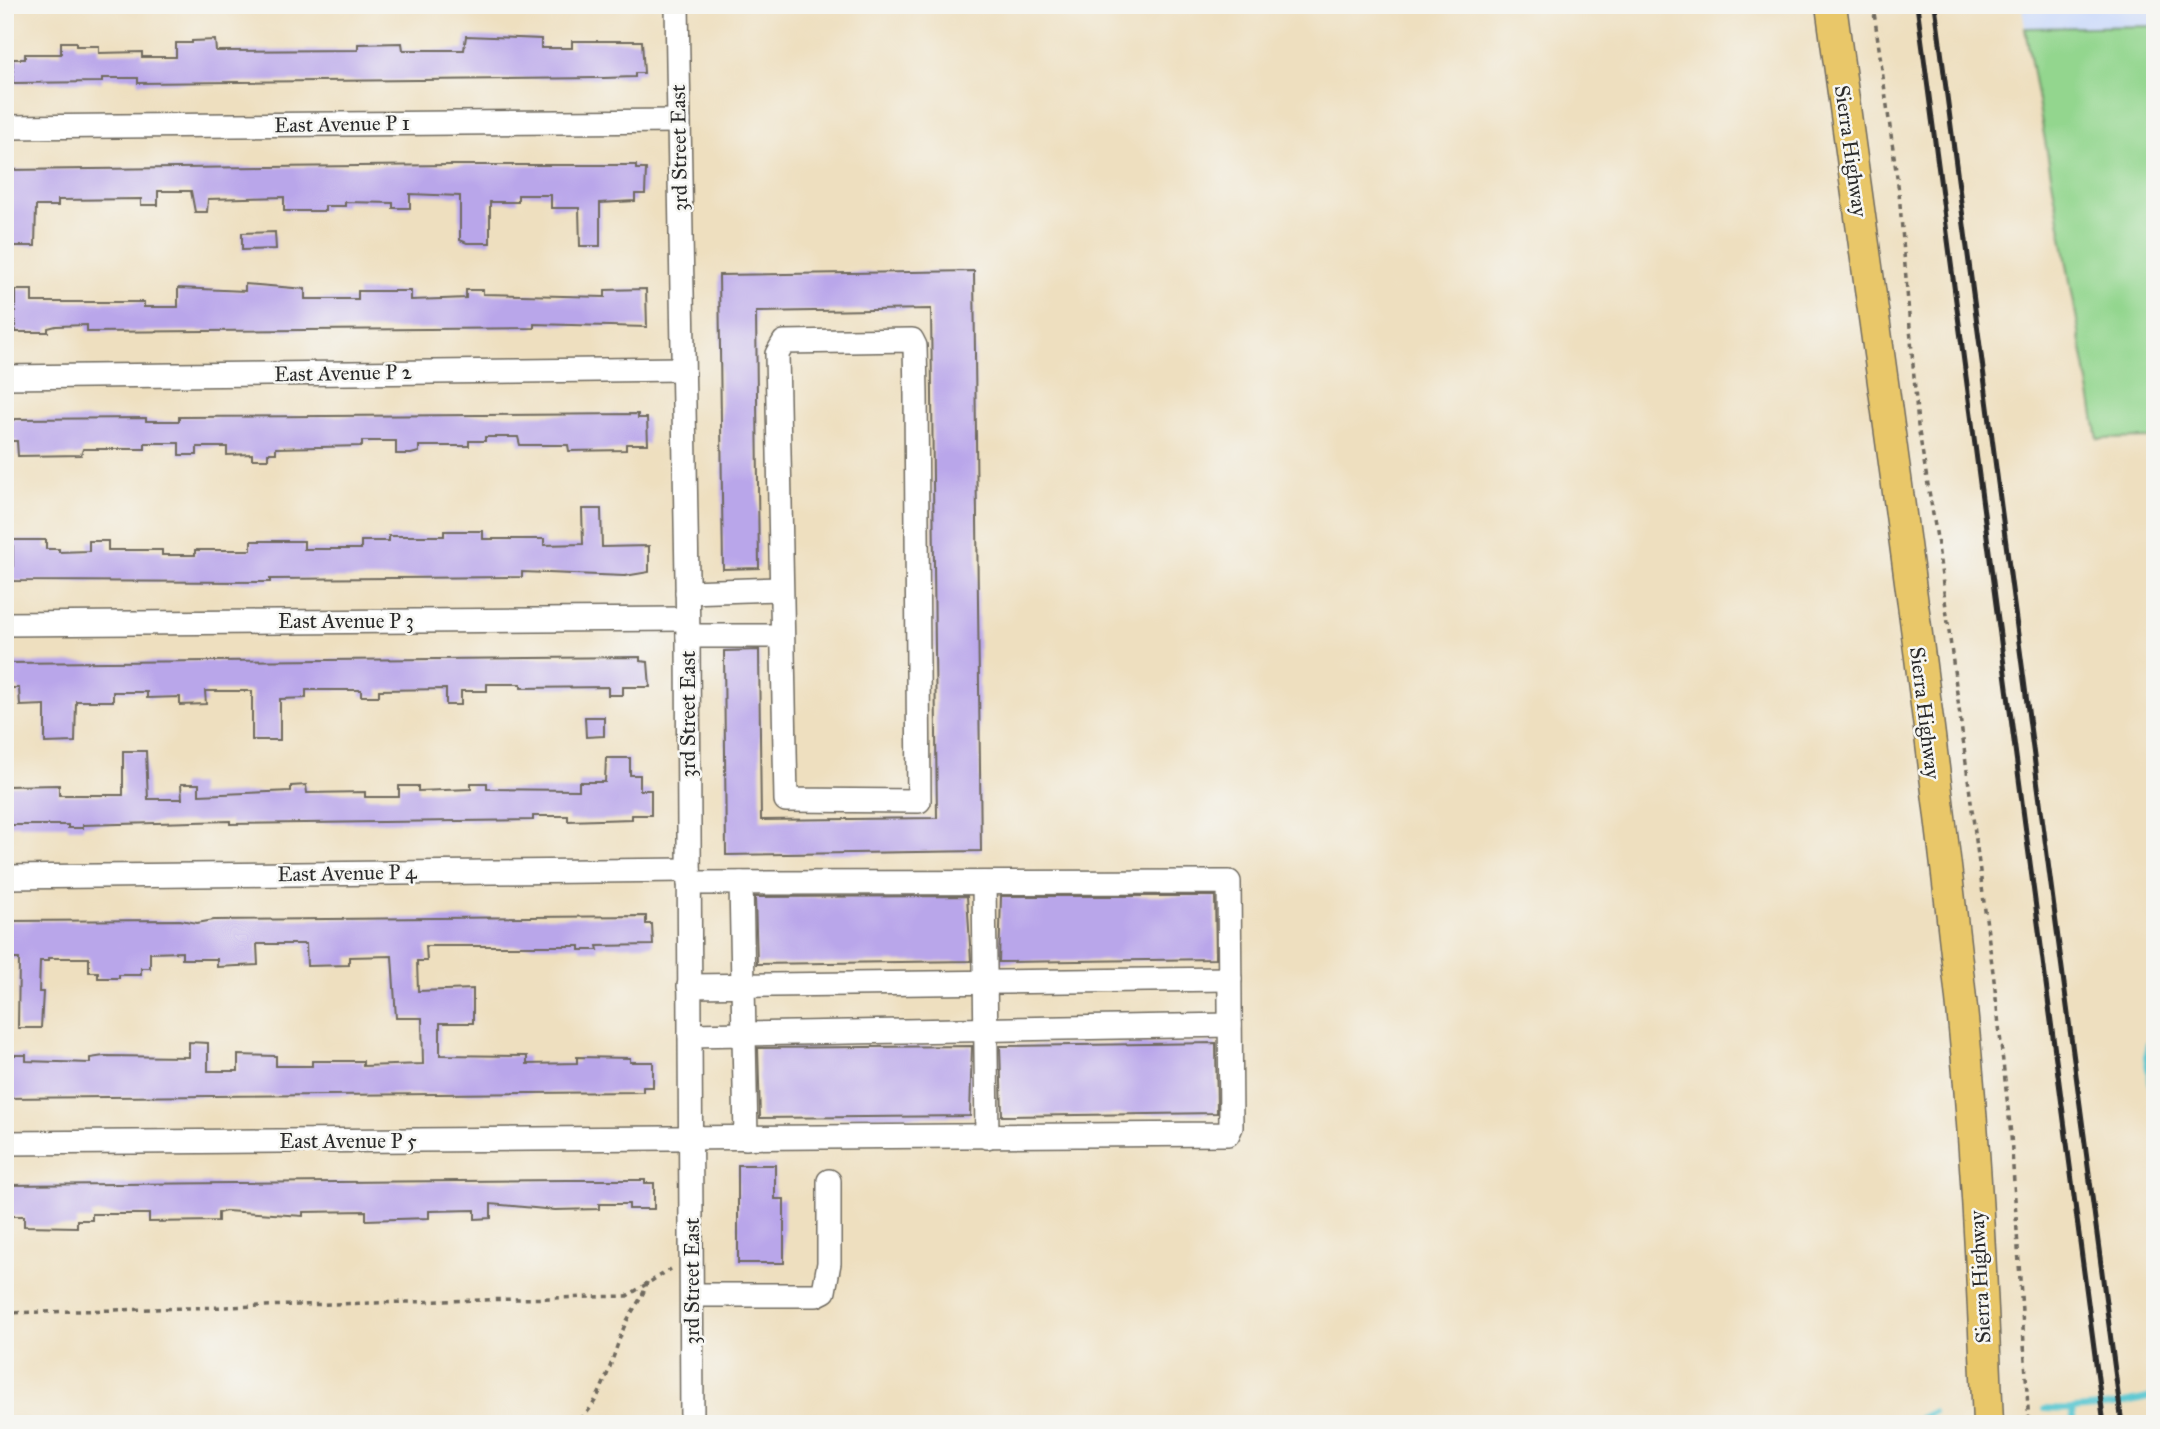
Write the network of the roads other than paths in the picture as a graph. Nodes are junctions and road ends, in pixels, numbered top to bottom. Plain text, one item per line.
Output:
1 (677, 5) edge
2 (1831, 5) edge
3 (679, 121) junction
4 (5, 127) edge
5 (681, 369) junction
6 (5, 377) edge
7 (780, 589) junction
8 (687, 593) junction
9 (5, 624) edge
10 (687, 627) junction
11 (782, 636) junction
12 (689, 876) junction
13 (5, 877) edge
14 (741, 883) junction
15 (984, 883) junction
16 (1230, 979) junction
17 (984, 984) junction
18 (689, 986) junction
19 (744, 987) junction
20 (1230, 1025) junction
21 (984, 1028) junction
22 (744, 1034) junction
23 (690, 1035) junction
24 (987, 1137) junction
25 (746, 1138) junction
26 (691, 1139) junction
27 (5, 1143) edge
28 (829, 1181) dead end
29 (691, 1295) junction
30 (692, 1424) edge
31 (1988, 1424) edge

1 - 3 street, 3rd Street East
2 - 31 main road, Sierra Highway
3 - 4 street, East Avenue P 1
3 - 5 street, 3rd Street East
5 - 6 street, East Avenue P 2
5 - 8 street, 3rd Street East
7 - 8 street
7 - 11 street
7 - 11 street
8 - 10 street, 3rd Street East
9 - 10 street, East Avenue P 3
10 - 11 street, East Avenue P 3
10 - 12 street, 3rd Street East
12 - 13 street, East Avenue P 4
12 - 14 street, East Avenue P 4
12 - 18 street, 3rd Street East
14 - 15 street, East Avenue P 4
14 - 19 street
15 - 16 street, East Avenue P 4
15 - 17 street
16 - 17 street
16 - 20 street
17 - 19 street
17 - 21 street
18 - 19 street
18 - 23 street, 3rd Street East
19 - 22 street
20 - 21 street
20 - 24 street, East Avenue P 5
21 - 22 street
21 - 24 street
22 - 23 street
22 - 25 street
23 - 26 street, 3rd Street East
24 - 25 street, East Avenue P 5
25 - 26 street, East Avenue P 5
26 - 27 street, East Avenue P 5
26 - 29 street, 3rd Street East
28 - 29 street
29 - 30 street, 3rd Street East

